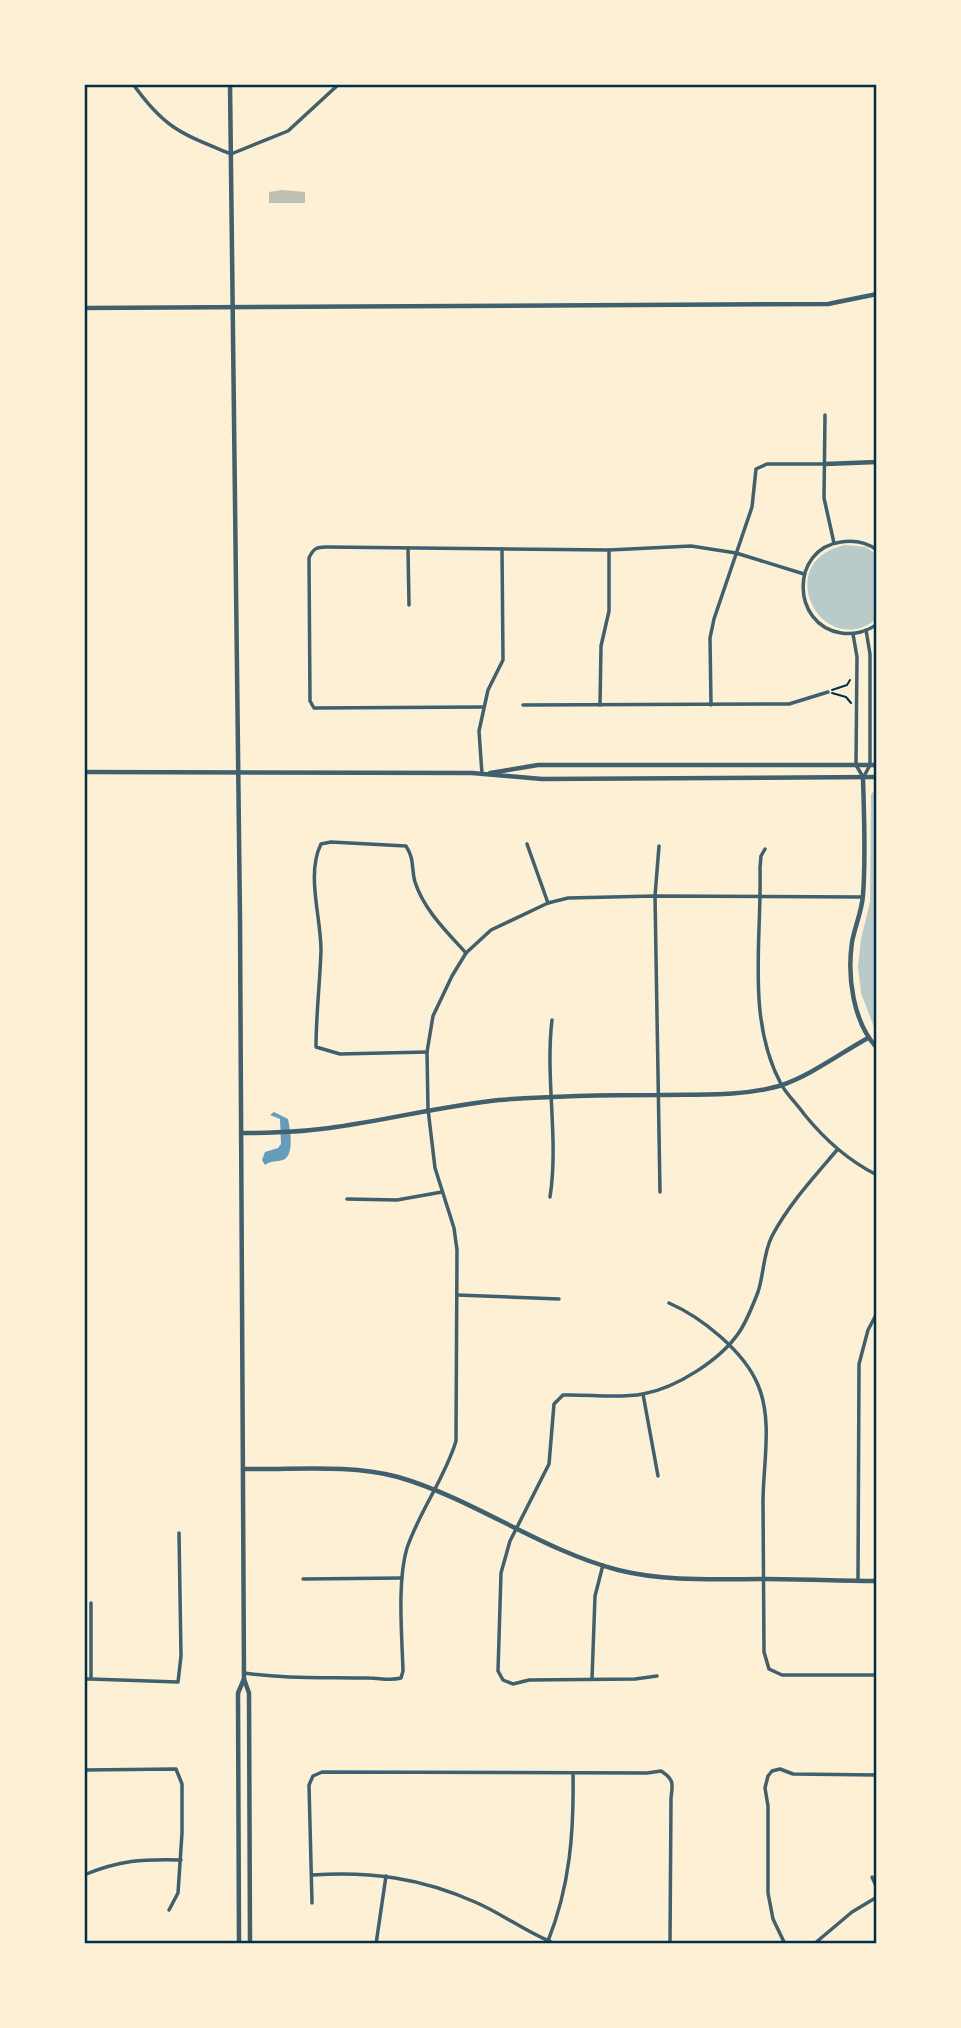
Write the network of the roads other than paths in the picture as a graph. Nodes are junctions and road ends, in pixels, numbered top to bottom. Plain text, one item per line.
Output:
1 (133, 84) edge
2 (230, 84) edge
3 (339, 84) edge
4 (231, 154) junction
5 (877, 294) edge
6 (233, 307) junction
7 (84, 308) edge
8 (825, 415) dead end
9 (877, 461) edge
10 (825, 464) junction
11 (834, 543) junction
12 (408, 548) junction
13 (502, 549) junction
14 (609, 550) junction
15 (877, 550) edge
16 (736, 553) junction
17 (804, 574) junction
18 (409, 606) dead end
19 (877, 624) edge
20 (866, 630) junction
21 (853, 634) junction
22 (828, 692) road end
23 (523, 705) dead end
24 (600, 705) junction
25 (711, 705) junction
26 (484, 707) junction
27 (856, 765) junction
28 (870, 765) junction
29 (877, 765) edge
30 (84, 772) edge
31 (239, 773) junction
32 (482, 774) junction
33 (877, 777) edge
34 (863, 778) junction
35 (527, 844) dead end
36 (659, 846) dead end
37 (765, 849) dead end
38 (655, 896) junction
39 (761, 897) junction
40 (863, 897) junction
41 (548, 903) junction
42 (466, 953) junction
43 (552, 1020) dead end
44 (867, 1038) junction
45 (877, 1048) edge
46 (427, 1052) junction
47 (781, 1085) junction
48 (658, 1095) junction
49 (551, 1096) junction
50 (428, 1109) junction
51 (241, 1133) junction
52 (836, 1150) junction
53 (877, 1175) edge
54 (442, 1192) junction
55 (660, 1192) dead end
56 (550, 1197) dead end
57 (346, 1199) dead end
58 (457, 1295) junction
59 (559, 1299) dead end
60 (669, 1303) dead end
61 (877, 1313) edge
62 (728, 1345) junction
63 (643, 1394) junction
64 (244, 1469) junction
65 (659, 1476) dead end
66 (434, 1491) junction
67 (516, 1529) junction
68 (179, 1533) dead end
69 (603, 1565) junction
70 (402, 1578) junction
71 (303, 1579) dead end
72 (764, 1579) junction
73 (858, 1581) junction
74 (877, 1581) edge
75 (91, 1603) dead end
76 (877, 1675) edge
77 (244, 1676) junction
78 (657, 1676) dead end
79 (84, 1679) edge
80 (91, 1679) junction
81 (592, 1679) junction
82 (84, 1770) edge
83 (573, 1774) junction
84 (877, 1775) edge
85 (181, 1860) junction
86 (84, 1875) edge
87 (312, 1875) junction
88 (386, 1876) junction
89 (872, 1877) dead end
90 (877, 1888) edge
91 (877, 1897) edge
92 (312, 1903) dead end
93 (169, 1910) dead end
94 (548, 1941) junction
95 (239, 1944) edge
96 (250, 1944) edge
97 (376, 1944) edge
98 (556, 1944) edge
99 (670, 1944) edge
100 (785, 1944) edge
101 (814, 1944) edge

1 - 4 street
2 - 4 street
3 - 4 street
4 - 6 street
5 - 6 street
6 - 7 street
6 - 31 street
8 - 10 street
9 - 10 street
10 - 11 street
10 - 16 street
11 - 15 street
11 - 17 street
12 - 13 street
12 - 18 street
12 - 26 street
13 - 14 street
13 - 26 street
14 - 16 street
14 - 24 street
16 - 17 street
16 - 25 street
17 - 21 street
19 - 20 street
20 - 21 street
20 - 28 street
21 - 27 street
22 - 25 street
23 - 24 street
24 - 25 street
26 - 32 street
27 - 28 street
27 - 32 street
27 - 34 street
28 - 29 street
28 - 34 street
30 - 31 street
31 - 32 street
31 - 51 street
32 - 34 street
33 - 34 street
34 - 40 street
35 - 41 street
36 - 38 street
37 - 39 street
38 - 39 street
38 - 41 street
38 - 48 street
39 - 40 street
39 - 47 street
40 - 44 street
41 - 42 street
42 - 46 street
42 - 46 street
43 - 49 street
44 - 45 street
44 - 47 street
46 - 50 street
47 - 48 street
47 - 52 street
48 - 49 street
48 - 55 street
49 - 50 street
49 - 56 street
50 - 51 street
50 - 54 street
51 - 64 street
52 - 53 street
52 - 62 street
54 - 57 street
54 - 58 street
58 - 59 street
58 - 66 street
60 - 62 street
61 - 73 street
62 - 63 street
62 - 72 street
63 - 65 street
63 - 67 street
64 - 66 street
64 - 77 street
66 - 67 street
66 - 70 street
67 - 69 street
67 - 81 street
68 - 80 street
69 - 72 street
69 - 81 street
70 - 71 street
70 - 77 street
72 - 73 street
72 - 76 street
73 - 74 street
75 - 80 street
77 - 95 street
77 - 96 street
78 - 81 street
79 - 80 street
82 - 85 street
83 - 87 street
83 - 94 street
83 - 99 street
84 - 100 street
85 - 86 street
85 - 93 street
87 - 88 street
87 - 92 street
88 - 94 street
88 - 97 street
89 - 90 street
91 - 101 street
94 - 98 street

